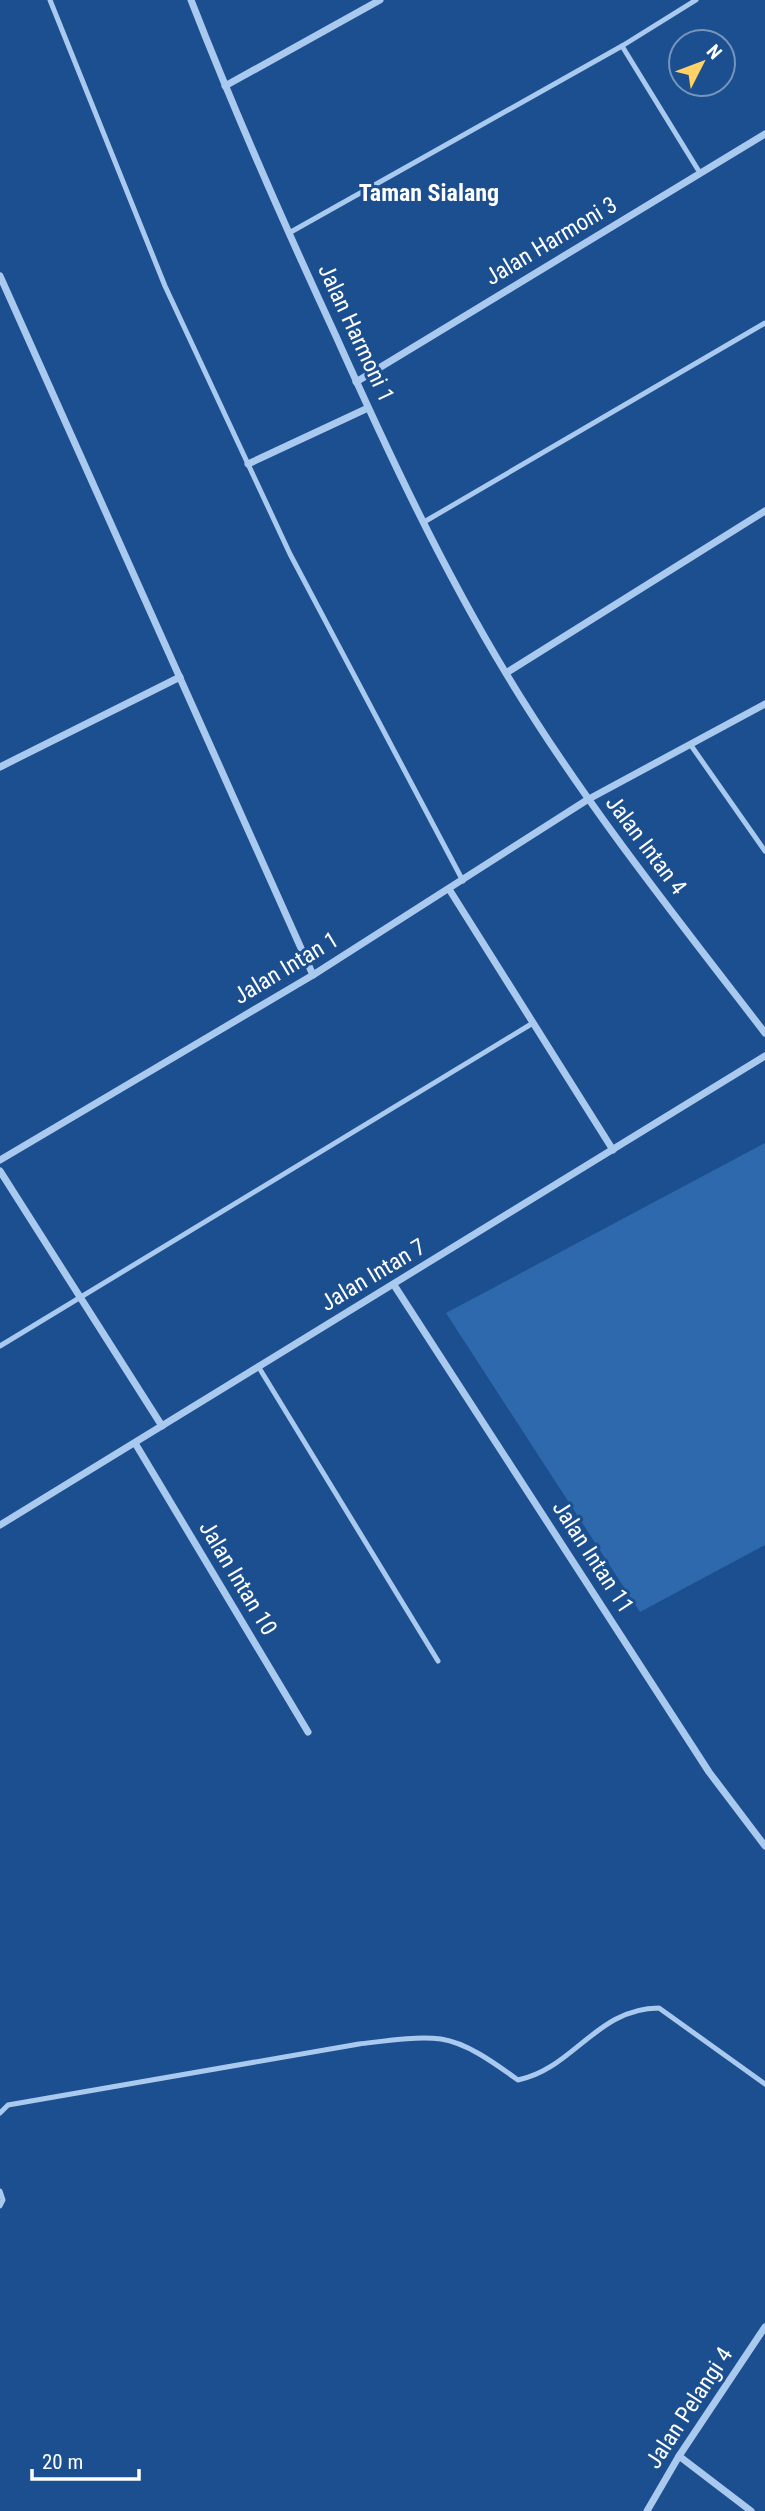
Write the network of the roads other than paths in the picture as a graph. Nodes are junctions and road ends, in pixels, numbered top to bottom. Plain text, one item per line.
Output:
1 (50, 0) edge
2 (191, 0) edge
3 (380, 0) edge
4 (696, 0) edge
5 (370, 2) edge
6 (622, 46) junction
7 (225, 86) junction
8 (764, 137) edge
9 (700, 173) junction
10 (289, 233) junction
11 (0, 276) edge
12 (765, 323) edge
13 (356, 382) junction
14 (368, 408) junction
15 (248, 464) junction
16 (765, 511) edge
17 (424, 522) junction
18 (506, 673) junction
19 (180, 677) junction
20 (765, 704) edge
21 (690, 744) junction
22 (0, 767) edge
23 (587, 800) junction
24 (765, 852) edge
25 (463, 881) junction
26 (449, 889) junction
27 (313, 975) junction
28 (533, 1023) junction
29 (765, 1032) edge
30 (765, 1056) edge
31 (613, 1150) junction
32 (0, 1160) edge
33 (0, 1171) edge
34 (394, 1286) junction
35 (79, 1299) junction
36 (0, 1346) edge
37 (258, 1366) junction
38 (162, 1426) junction
39 (135, 1443) junction
40 (0, 1525) edge
41 (438, 1661) dead end
42 (308, 1732) dead end
43 (765, 1846) edge
44 (765, 2084) edge
45 (0, 2113) edge
46 (0, 2191) edge
47 (0, 2206) edge
48 (765, 2327) edge
49 (679, 2456) junction
50 (647, 2511) edge
51 (751, 2511) edge

1 - 15 lane
2 - 7 street, Jalan Harmoni 1
3 - 5 street
4 - 6 lane
5 - 7 street
6 - 9 lane
6 - 10 lane
7 - 10 street, Jalan Harmoni 1
8 - 9 street, Jalan Harmoni 3
9 - 13 street, Jalan Harmoni 3
10 - 13 street, Jalan Harmoni 1
11 - 19 street
12 - 17 lane
13 - 14 street, Jalan Harmoni 1
14 - 15 street
14 - 17 street, Jalan Harmoni 1
15 - 25 lane
16 - 18 street
17 - 18 street, Jalan Harmoni 1
18 - 23 street, Jalan Intan 4
19 - 22 street
19 - 27 street
20 - 21 street, Jalan Intan 1
21 - 23 street, Jalan Intan 1
21 - 24 lane
23 - 25 street, Jalan Intan 1
23 - 29 street, Jalan Intan 4
25 - 26 street, Jalan Intan 1
26 - 27 street, Jalan Intan 1
26 - 28 street
27 - 32 street, Jalan Intan 1
28 - 31 street
28 - 35 lane
30 - 31 street, Jalan Intan 7
31 - 34 street, Jalan Intan 7
33 - 35 street
34 - 37 street, Jalan Intan 7
34 - 43 street, Jalan Intan 11
35 - 36 lane
35 - 38 street
37 - 38 street, Jalan Intan 7
37 - 41 lane
38 - 39 street, Jalan Intan 7
39 - 40 street, Jalan Intan 7
39 - 42 street, Jalan Intan 10
44 - 45 lane
46 - 47 lane
48 - 49 street, Jalan Pelangi 4
49 - 50 street, Jalan Pelangi 4
49 - 51 street

